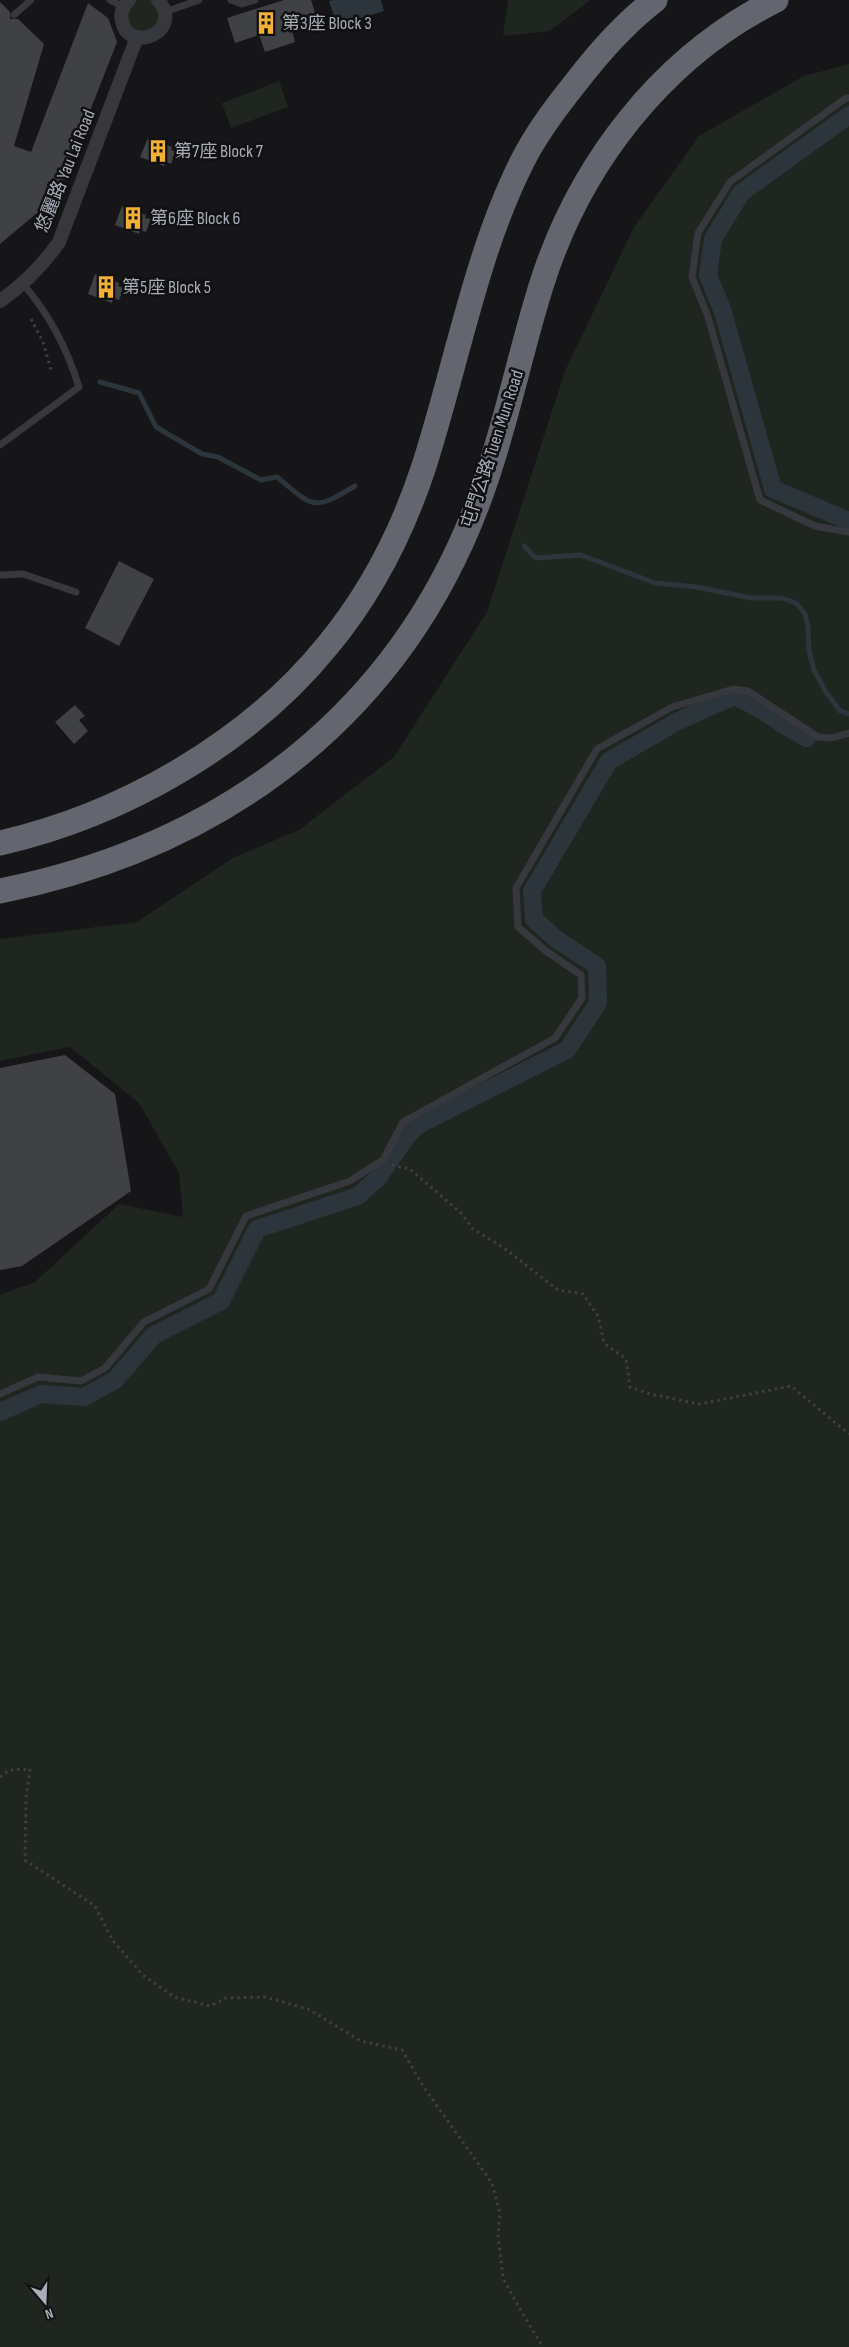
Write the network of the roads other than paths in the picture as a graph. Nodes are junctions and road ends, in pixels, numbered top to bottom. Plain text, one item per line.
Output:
1 (31, 0) edge
2 (110, 0) edge
3 (199, 0) edge
4 (231, 0) edge
5 (255, 0) edge
6 (655, 0) edge
7 (776, 0) edge
8 (126, 4) edge
9 (161, 6) edge
10 (14, 15) dead end
11 (137, 37) junction
12 (849, 98) edge
13 (23, 284) junction
14 (0, 301) edge
15 (0, 445) edge
16 (849, 532) edge
17 (0, 575) edge
18 (76, 592) dead end
19 (849, 733) edge
20 (0, 843) edge
21 (0, 891) edge
22 (0, 1394) edge

1 - 10 lane
2 - 8 lane
3 - 9 lane
4 - 5 lane
6 - 20 highway
7 - 21 highway, 屯門公路 Tuen Mun Road
8 - 11 street
9 - 11 street
11 - 13 street, 悠麗路 Yau Lai Road
12 - 16 lane
13 - 14 street, 悠麗路 Yau Lai Road
13 - 15 lane
17 - 18 lane
19 - 22 lane

